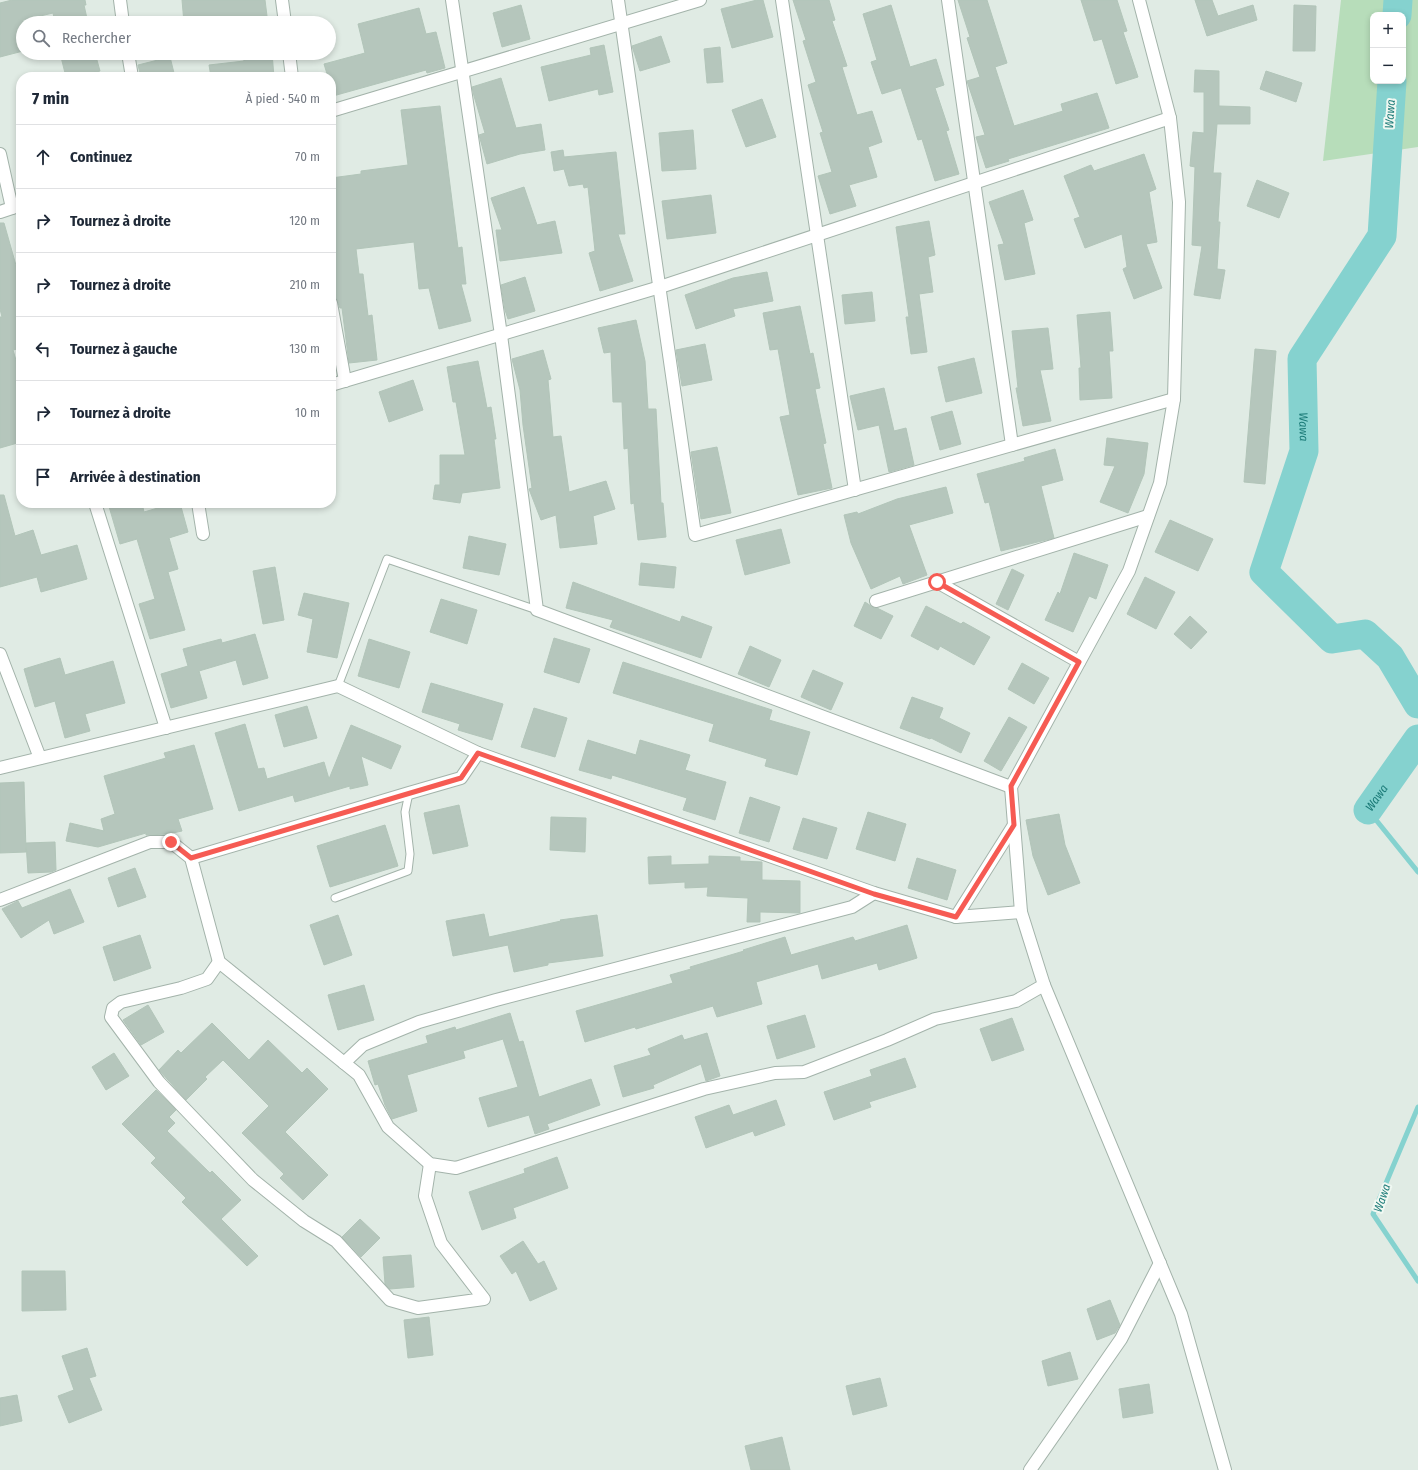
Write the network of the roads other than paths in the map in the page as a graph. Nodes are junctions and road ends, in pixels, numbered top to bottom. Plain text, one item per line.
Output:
1 (120, 0) edge
2 (282, 0) edge
3 (452, 0) edge
4 (618, 0) edge
5 (700, 0) edge
6 (782, 0) edge
7 (948, 0) edge
8 (1139, 0) edge
9 (122, 16) edge
10 (284, 16) edge
11 (622, 24) junction
12 (129, 60) edge
13 (290, 60) edge
14 (131, 72) edge
15 (291, 72) edge
16 (463, 72) junction
17 (336, 110) edge
18 (1170, 118) junction
19 (0, 154) edge
20 (974, 183) junction
21 (11, 208) edge
22 (817, 235) junction
23 (660, 287) junction
24 (336, 329) edge
25 (501, 335) junction
26 (346, 381) junction
27 (336, 384) edge
28 (1174, 399) junction
29 (1012, 445) junction
30 (855, 490) junction
31 (97, 508) edge
32 (199, 508) edge
33 (1148, 516) junction
34 (202, 534) dead end
35 (937, 582) junction
36 (876, 601) dead end
37 (537, 610) junction
38 (0, 654) edge
39 (1079, 662) junction
40 (338, 686) junction
41 (166, 728) junction
42 (478, 753) junction
43 (40, 758) junction
44 (0, 768) edge
45 (1011, 786) junction
46 (409, 793) junction
47 (1014, 825) junction
48 (191, 858) junction
49 (874, 894) junction
50 (335, 898) dead end
51 (0, 900) edge
52 (1021, 912) junction
53 (956, 917) junction
54 (219, 962) junction
55 (1044, 985) junction
56 (344, 1063) junction
57 (430, 1164) junction
58 (1160, 1263) junction
59 (1030, 1470) edge
60 (1225, 1470) edge

1 - 9 street
2 - 10 street
3 - 16 street
4 - 11 street
5 - 11 street
6 - 22 street
7 - 20 street
8 - 18 street
11 - 16 street
11 - 23 street
12 - 14 street
13 - 15 street
16 - 17 street
16 - 25 street
18 - 20 street
18 - 28 street
19 - 21 street
20 - 22 street
20 - 29 street
22 - 23 street
22 - 30 street
23 - 25 street
23 - 30 street
24 - 26 street
25 - 26 street
25 - 37 street
26 - 27 street
28 - 29 street
28 - 33 street
29 - 30 street
31 - 41 street
32 - 34 street
33 - 35 street
33 - 39 street
35 - 36 street
35 - 39 street
37 - 40 lane
37 - 45 street
38 - 43 street
39 - 45 street
40 - 41 street
40 - 42 street
41 - 43 street
42 - 46 street
42 - 49 street
43 - 44 street
45 - 47 street
46 - 48 street
46 - 50 lane
47 - 52 street
47 - 53 street
48 - 51 street
48 - 54 street
49 - 53 street
49 - 56 street
52 - 53 street
52 - 55 street
54 - 56 street
54 - 57 street
55 - 57 street
55 - 58 street
56 - 57 street
58 - 59 street
58 - 60 street

